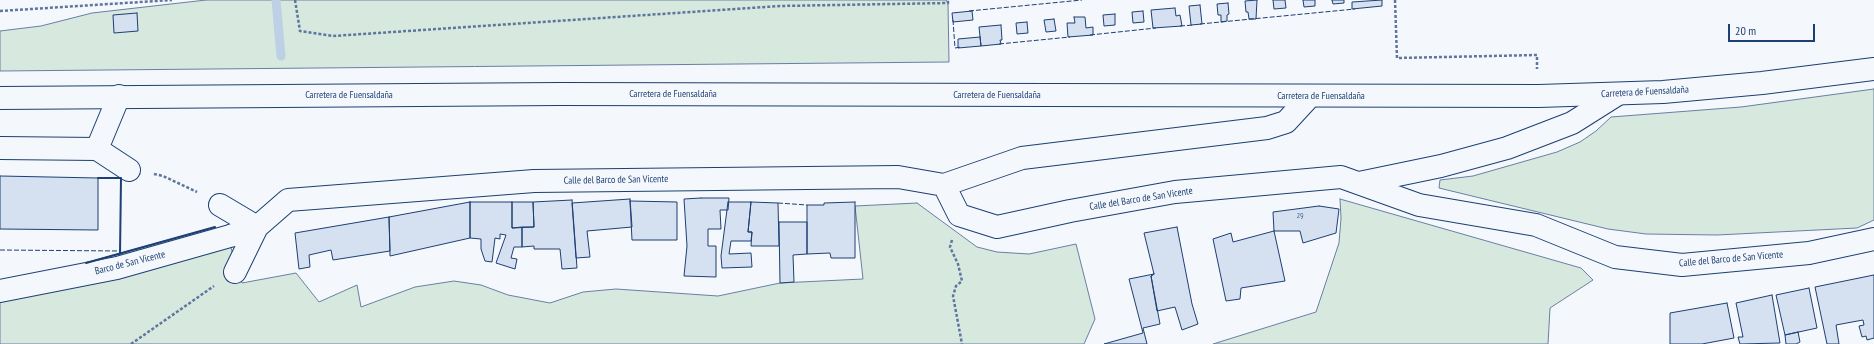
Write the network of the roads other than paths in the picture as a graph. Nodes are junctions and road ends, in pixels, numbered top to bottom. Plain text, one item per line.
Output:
1 (1874, 69) edge
2 (1618, 94) junction
3 (118, 96) junction
4 (1310, 96) junction
5 (0, 98) edge
6 (0, 148) edge
7 (97, 149) junction
8 (128, 170) road end
9 (1359, 183) junction
10 (944, 185) junction
11 (288, 200) joint
12 (220, 206) road end
13 (257, 227) junction
14 (1874, 239) edge
15 (235, 272) road end
16 (0, 291) edge

1 - 2 street, Carretera de Fuensaldaña
2 - 4 street, Carretera de Fuensaldaña
2 - 9 street
3 - 4 street, Carretera de Fuensaldaña
3 - 5 street, Carretera de Fuensaldaña
3 - 7 street
4 - 10 street, Calle del Barco de San Vicente
6 - 7 street
7 - 8 street
9 - 10 street, Calle del Barco de San Vicente
9 - 14 street, Calle del Barco de San Vicente
10 - 11 street, Calle del Barco de San Vicente
11 - 13 street, Barco de San Vicente
12 - 13 street
13 - 15 street, Barco de San Vicente
13 - 16 street, Barco de San Vicente

